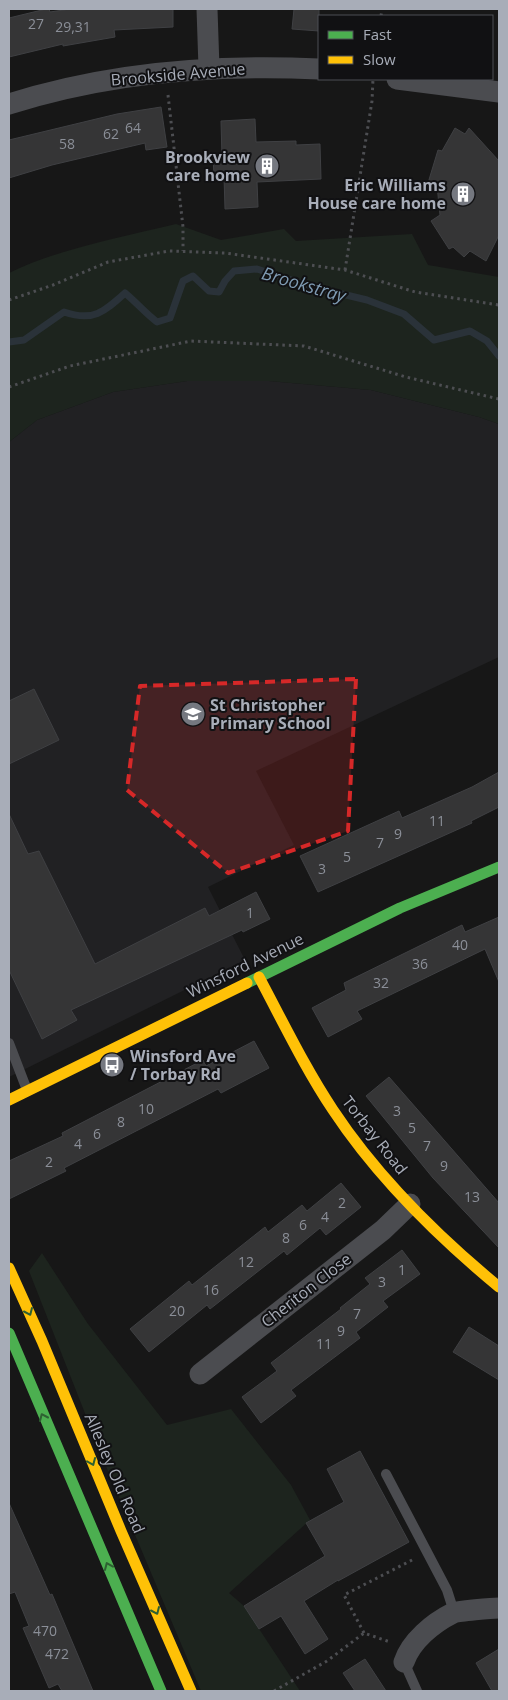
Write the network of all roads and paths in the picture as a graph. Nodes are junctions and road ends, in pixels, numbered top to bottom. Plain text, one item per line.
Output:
1 (207, 9) edge
2 (209, 68) junction
3 (318, 69) edge
4 (168, 72) junction
5 (373, 80) edge
6 (405, 80) edge
7 (499, 92) edge
8 (9, 104) edge
9 (184, 251) junction
10 (345, 270) junction
11 (9, 300) edge
12 (499, 305) edge
13 (9, 387) edge
14 (499, 400) edge
15 (499, 867) edge
16 (259, 977) junction
17 (9, 1044) edge
18 (27, 1090) junction
19 (9, 1100) edge
20 (410, 1204) junction
21 (9, 1268) edge
22 (499, 1287) edge
23 (9, 1333) edge
24 (200, 1374) dead end
25 (386, 1474) dead end
26 (428, 1552) junction
27 (499, 1608) edge
28 (454, 1612) junction
29 (364, 1633) junction
30 (406, 1658) junction
31 (168, 1671) junction
32 (161, 1691) edge
33 (191, 1691) edge
34 (274, 1691) edge
35 (417, 1691) edge

1 - 2 street
2 - 3 street, Brookside Avenue
2 - 4 street, Brookside Avenue
4 - 8 street, Brookside Avenue
4 - 9 path
5 - 10 path
6 - 7 street
9 - 10 path
9 - 11 path
10 - 12 path
13 - 14 path
15 - 16 street, Winsford Avenue
16 - 18 street, Winsford Avenue
16 - 20 street, Torbay Road
17 - 18 lane
18 - 19 street, Winsford Avenue
20 - 22 street, Torbay Road
20 - 24 street, Cheriton Close
21 -> 31 street, Allesley Old Road
31 -> 23 street, Allesley Old Road
25 - 26 lane
26 - 28 lane
26 - 29 path
27 - 28 street
28 - 30 street
29 - 30 path
29 - 34 path
30 - 35 lane
31 - 32 street, Allesley Old Road
31 - 33 street, Allesley Old Road

